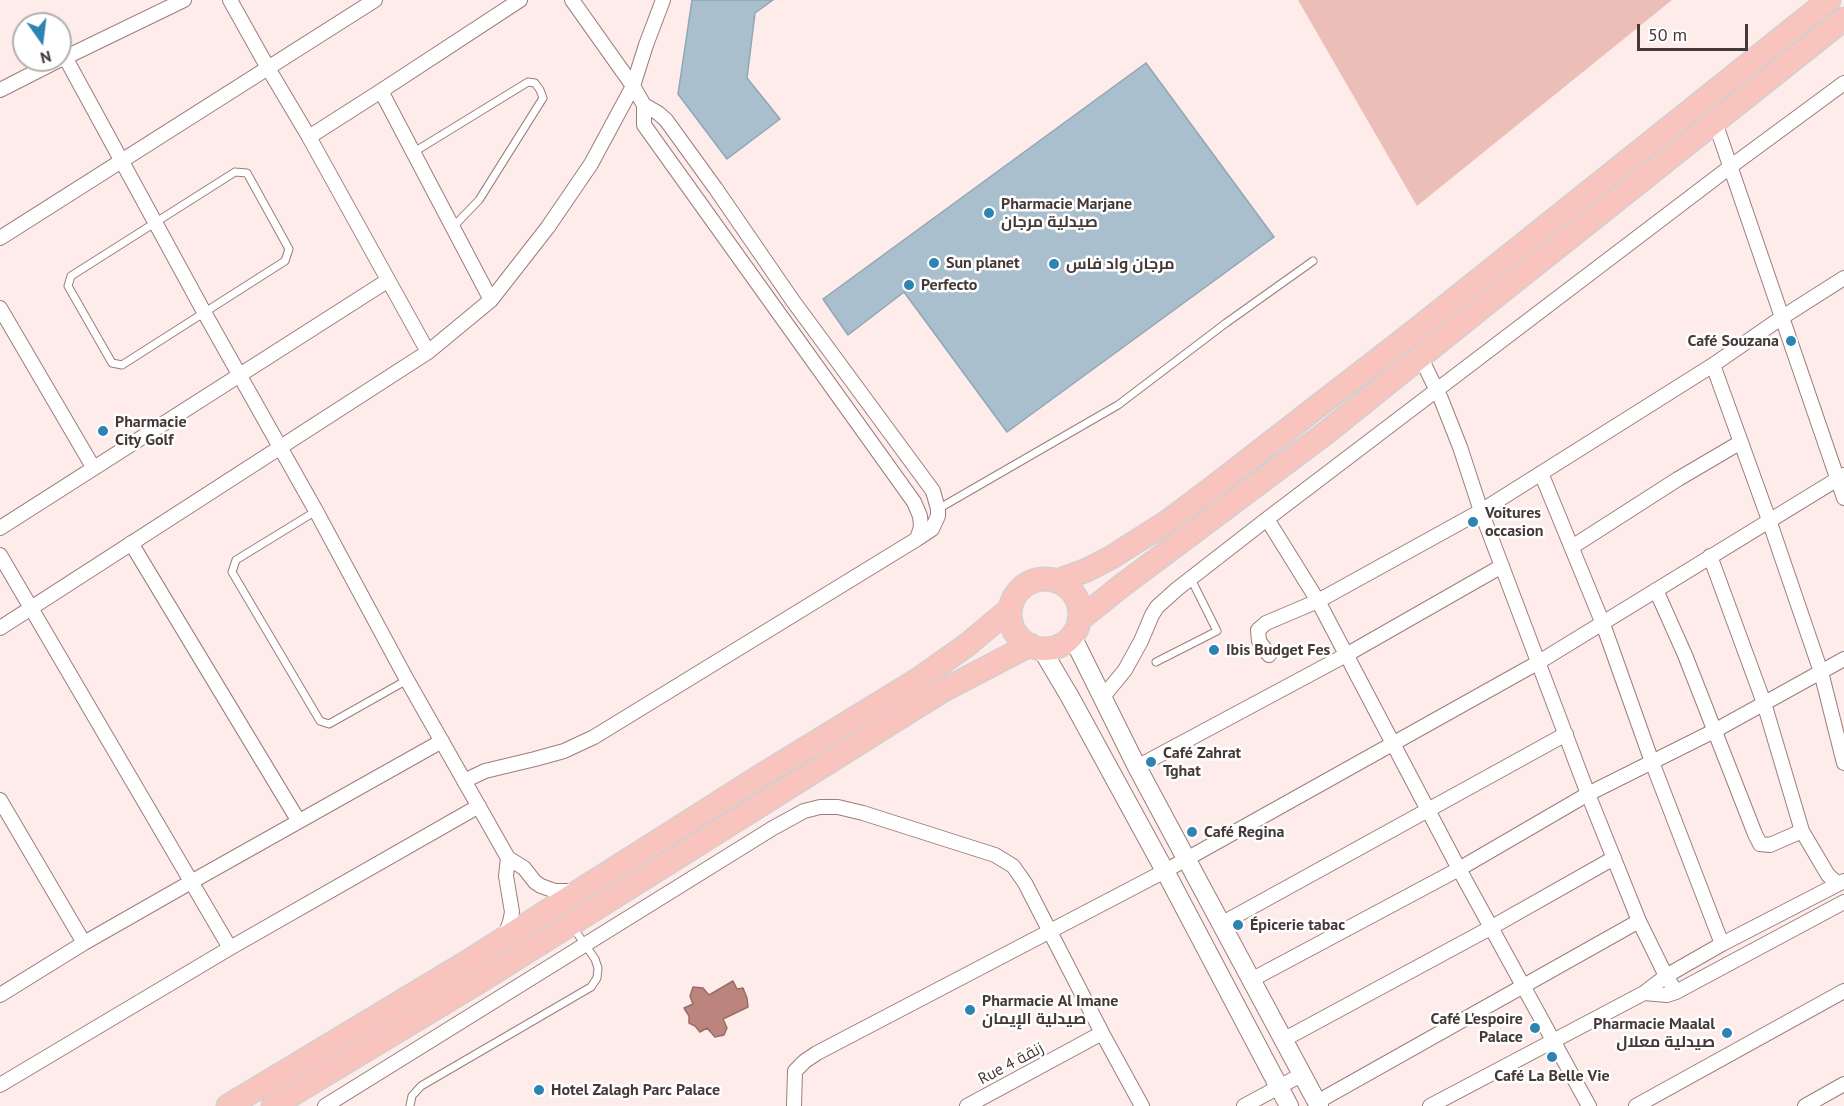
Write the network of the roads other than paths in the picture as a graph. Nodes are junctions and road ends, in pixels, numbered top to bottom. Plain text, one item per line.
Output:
1 (184, 0) edge
2 (230, 0) edge
3 (375, 0) edge
4 (520, 0) edge
5 (572, 0) edge
6 (663, 0) edge
7 (1829, 0) edge
8 (1844, 19) edge
9 (72, 54) edge
10 (268, 68) junction
11 (36, 72) edge
12 (70, 72) edge
13 (1844, 84) edge
14 (633, 86) junction
15 (0, 90) edge
16 (381, 91) junction
17 (644, 105) junction
18 (1715, 122) junction
19 (309, 137) junction
20 (414, 152) junction
21 (123, 160) junction
22 (1730, 167) junction
23 (156, 221) junction
24 (454, 226) junction
25 (0, 238) edge
26 (1313, 261) dead end
27 (1844, 278) edge
28 (387, 280) junction
29 (491, 300) junction
30 (0, 308) edge
31 (204, 312) junction
32 (1781, 318) junction
33 (428, 352) junction
34 (1420, 356) junction
35 (1713, 365) junction
36 (240, 374) junction
37 (1437, 391) junction
38 (1741, 442) junction
39 (281, 447) junction
40 (93, 467) junction
41 (1541, 472) junction
42 (1840, 477) edge
43 (1844, 498) edge
44 (938, 509) junction
45 (316, 511) junction
46 (1480, 511) junction
47 (1267, 519) junction
48 (1769, 519) junction
49 (0, 528) edge
50 (917, 539) junction
51 (131, 543) junction
52 (1572, 547) junction
53 (0, 555) edge
54 (1710, 556) junction
55 (1502, 566) junction
56 (1191, 579) junction
57 (1058, 581) junction
58 (1656, 590) junction
59 (1318, 601) junction
60 (31, 608) junction
61 (1010, 609) junction
62 (1602, 624) junction
63 (0, 627) edge
64 (1076, 628) junction
65 (1036, 647) junction
66 (1269, 655) dead end
67 (1346, 655) junction
68 (1844, 659) edge
69 (1156, 662) dead end
70 (1539, 662) junction
71 (1821, 672) junction
72 (407, 680) junction
73 (1102, 698) junction
74 (1764, 703) junction
75 (1716, 730) junction
76 (1566, 734) junction
77 (442, 741) junction
78 (1393, 742) junction
79 (1652, 762) junction
80 (1844, 763) edge
81 (1137, 767) junction
82 (465, 781) junction
83 (1588, 794) junction
84 (0, 800) edge
85 (479, 806) junction
86 (1428, 809) junction
87 (298, 820) junction
88 (1802, 831) junction
89 (508, 858) junction
90 (1186, 858) junction
91 (1614, 858) junction
92 (1459, 869) junction
93 (1165, 871) junction
94 (191, 882) junction
95 (1841, 882) edge
96 (589, 885) junction
97 (1844, 902) edge
98 (1639, 921) junction
99 (571, 924) junction
100 (1221, 924) junction
101 (1492, 927) junction
102 (1051, 931) junction
103 (502, 940) junction
104 (84, 943) junction
105 (585, 944) junction
106 (1722, 944) junction
107 (230, 948) junction
108 (1666, 975) junction
109 (1251, 980) junction
110 (1525, 987) junction
111 (1844, 991) edge
112 (1676, 992) junction
113 (1644, 993) junction
114 (0, 995) edge
115 (1102, 1033) junction
116 (1283, 1040) junction
117 (1554, 1040) junction
118 (1301, 1075) junction
119 (1844, 1084) edge
120 (0, 1085) edge
121 (1278, 1088) junction
122 (1318, 1104) edge
123 (793, 1105) edge
124 (228, 1106) edge
125 (273, 1106) edge
126 (326, 1106) edge
127 (410, 1106) edge
128 (967, 1106) edge
129 (1142, 1106) edge
130 (1244, 1106) edge
131 (1289, 1106) edge
132 (1430, 1106) edge
133 (1589, 1106) edge
134 (1636, 1106) edge
135 (1805, 1106) edge

1 - 9 street
2 - 10 street
3 - 10 street
4 - 16 street
5 - 14 street
6 - 14 street
7 - 57 main road
8 - 18 main road
10 - 19 street
10 - 21 street
11 - 15 street
12 - 21 street
13 - 22 street
14 - 17 street
14 - 29 street
16 - 19 street
16 - 20 street
17 - 44 street
17 - 50 street
18 - 22 street
18 - 34 main road
19 - 28 street
20 - 24 street
20 - 24 lane
21 - 23 street
21 - 25 street
22 - 32 street
22 - 37 street
23 - 31 street
23 - 31 lane
23 - 31 lane
24 - 29 street
26 - 44 lane
27 - 32 street
28 - 33 street
28 - 36 street
29 - 33 street
30 - 40 street
31 - 36 street
32 - 35 street
32 - 42 street
33 - 39 street
34 - 37 street
34 - 64 main road
35 - 38 street
35 - 41 street
36 - 39 street
36 - 40 street
37 - 46 street
37 - 47 street
38 - 48 street
38 - 52 street
39 - 45 street
39 - 51 street
40 - 49 street
41 - 46 street
41 - 52 street
42 - 43 street
42 - 48 street
44 - 50 street
45 - 72 street
45 - 72 lane
46 - 55 street
46 - 59 street
47 - 56 street
47 - 59 street
48 - 54 street
48 - 71 street
50 - 82 street
51 - 60 street
51 - 87 street
52 - 62 street
53 - 60 street
54 - 58 street
54 - 74 street
55 - 67 street
55 - 70 street
56 - 69 lane
56 - 73 street
57 - 61 main road
57 - 64 main road
58 - 62 street
58 - 75 street
59 - 66 street
59 - 67 street
60 - 63 street
60 - 94 street
61 - 65 main road
61 - 96 main road
62 - 70 street
62 - 79 street
64 - 65 main road
64 - 73 street
65 - 93 street
65 - 99 main road
67 - 78 street
67 - 81 street
68 - 71 street
70 - 76 street
70 - 78 street
71 - 74 street
71 - 80 street
72 - 77 street
73 - 81 street
74 - 75 street
74 - 88 street
75 - 79 street
75 - 88 street
76 - 83 street
76 - 86 street
77 - 82 street
77 - 87 street
78 - 86 street
78 - 90 street
79 - 83 street
79 - 106 street
81 - 90 street
82 - 85 street
83 - 91 street
83 - 92 street
84 - 104 street
85 - 89 street
85 - 107 street
86 - 92 street
86 - 100 street
87 - 94 street
88 - 95 street
89 - 96 street
89 - 103 street
90 - 93 street
90 - 100 street
91 - 98 street
91 - 101 street
92 - 101 street
92 - 109 street
93 - 102 street
93 - 121 street
94 - 104 street
94 - 107 street
95 - 106 street
96 - 103 main road
97 - 112 street
98 - 108 street
98 - 110 street
99 - 105 lane
99 - 125 main road
100 - 109 street
101 - 110 street
101 - 116 street
102 - 105 street
102 - 115 street
102 - 123 street
103 - 124 main road
104 - 114 street
105 - 126 street
105 - 127 lane
106 - 108 street
107 - 120 street
108 - 112 street
108 - 113 street
109 - 116 street
110 - 117 street
110 - 122 street
111 - 134 street
112 - 113 street
113 - 117 street
115 - 128 street, Rue 4 زنقة
115 - 129 street
116 - 118 street
117 - 132 street
117 - 133 street
118 - 121 street
118 - 122 street
119 - 135 street
121 - 130 street
121 - 131 street

